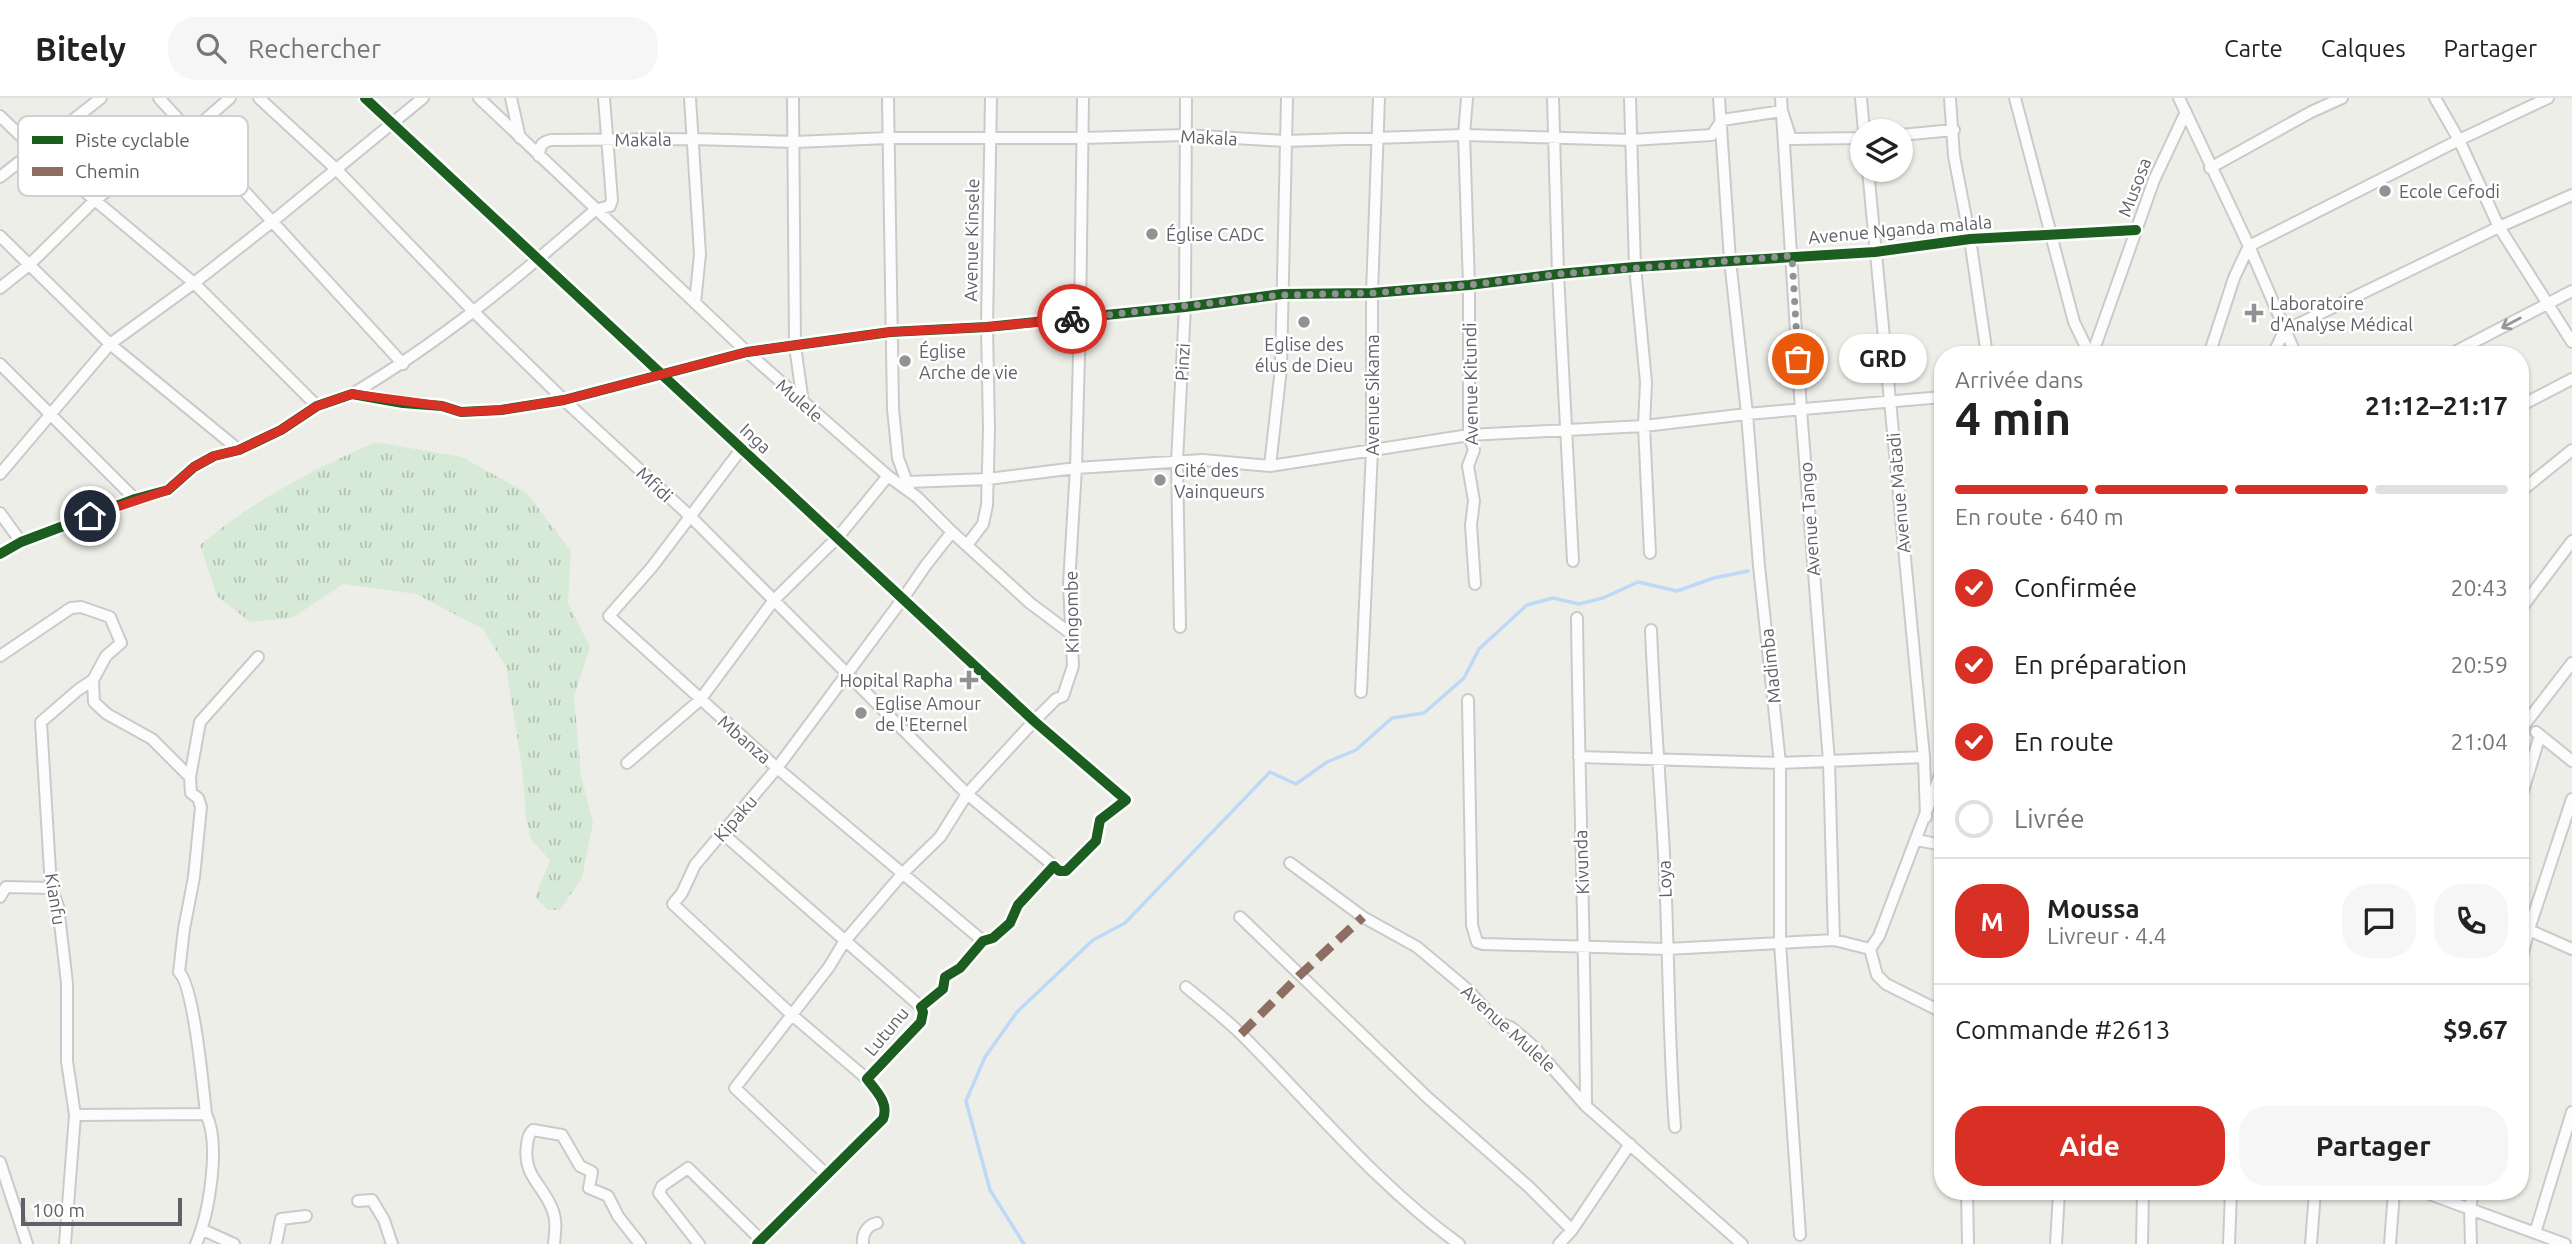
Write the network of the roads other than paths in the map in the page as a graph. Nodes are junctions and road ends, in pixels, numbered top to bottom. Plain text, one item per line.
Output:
1 (101, 98) edge
2 (159, 98) edge
3 (230, 98) edge
4 (259, 98) edge
5 (365, 98) edge
6 (423, 98) edge
7 (479, 98) edge
8 (511, 98) edge
9 (604, 98) edge
10 (690, 98) edge
11 (793, 98) edge
12 (888, 98) edge
13 (991, 98) edge
14 (1083, 98) edge
15 (1186, 98) edge
16 (1287, 98) edge
17 (1379, 98) edge
18 (1467, 98) edge
19 (1553, 98) edge
20 (1630, 98) edge
21 (1719, 98) edge
22 (1781, 98) edge
23 (1861, 98) edge
24 (1950, 98) edge
25 (2015, 98) edge
26 (2179, 98) edge
27 (2342, 98) edge
28 (2435, 98) edge
29 (2549, 98) edge
30 (1782, 111) junction
31 (2186, 113) junction
32 (0, 116) edge
33 (78, 116) edge
34 (176, 116) edge
35 (209, 116) edge
36 (1863, 119) edge
37 (1722, 120) junction
38 (393, 122) junction
39 (1954, 130) junction
40 (18, 133) edge
41 (1913, 134) edge
42 (1185, 135) junction
43 (1464, 135) junction
44 (1555, 136) junction
45 (992, 137) junction
46 (1378, 137) junction
47 (520, 138) junction
48 (692, 138) junction
49 (888, 138) junction
50 (1083, 138) junction
51 (1850, 138) edge
52 (607, 140) junction
53 (1632, 140) junction
54 (2459, 140) junction
55 (1285, 141) junction
56 (795, 142) junction
57 (540, 156) junction
58 (18, 163) edge
59 (2210, 168) junction
60 (336, 169) junction
61 (0, 177) edge
62 (1869, 182) edge
63 (248, 194) edge
64 (2572, 195) edge
65 (92, 196) edge
66 (100, 196) edge
67 (96, 199) junction
68 (595, 210) junction
69 (273, 221) junction
70 (2499, 227) junction
71 (2136, 230) junction
72 (2052, 235) junction
73 (0, 236) edge
74 (1970, 239) junction
75 (2249, 246) junction
76 (1875, 252) junction
77 (1792, 256) junction
78 (538, 260) junction
79 (1730, 260) junction
80 (29, 265) junction
81 (1635, 267) junction
82 (1558, 274) junction
83 (194, 283) junction
84 (1469, 285) junction
85 (0, 288) edge
86 (2572, 291) edge
87 (1372, 293) junction
88 (1282, 295) junction
89 (695, 303) junction
90 (2548, 303) junction
91 (1185, 307) junction
92 (474, 312) junction
93 (1080, 318) junction
94 (987, 327) junction
95 (2284, 331) junction
96 (890, 332) junction
97 (2572, 342) edge
98 (110, 344) junction
99 (795, 346) junction
100 (1986, 346) edge
101 (2086, 346) edge
102 (2094, 346) edge
103 (2211, 346) edge
104 (2277, 346) edge
105 (2292, 346) edge
106 (2466, 346) edge
107 (747, 352) junction
108 (403, 364) junction
109 (0, 365) edge
110 (663, 375) junction
111 (2572, 379) edge
112 (352, 394) junction
113 (1934, 398) edge
114 (564, 400) junction
115 (2529, 401) edge
116 (1891, 402) junction
117 (803, 403) junction
118 (317, 406) junction
119 (1801, 410) junction
120 (1748, 414) junction
121 (48, 415) junction
122 (1644, 426) junction
123 (1565, 428) junction
124 (1469, 435) junction
125 (742, 448) junction
126 (239, 450) junction
127 (1372, 450) junction
128 (2572, 450) edge
129 (1177, 461) junction
130 (1270, 466) junction
131 (1076, 468) junction
132 (0, 474) edge
133 (888, 476) junction
134 (988, 480) junction
135 (2529, 485) edge
136 (909, 486) junction
137 (135, 499) junction
138 (0, 513) edge
139 (691, 517) junction
140 (952, 533) junction
141 (838, 537) junction
142 (2572, 541) edge
143 (21, 542) junction
144 (967, 545) junction
145 (1650, 553) dead end
146 (0, 554) edge
147 (1573, 561) dead end
148 (1475, 584) dead end
149 (904, 597) junction
150 (2529, 598) edge
151 (774, 600) junction
152 (1577, 618) dead end
153 (1180, 627) dead end
154 (1651, 630) dead end
155 (1070, 633) junction
156 (0, 656) edge
157 (258, 657) dead end
158 (2572, 663) edge
159 (847, 672) junction
160 (93, 680) junction
161 (1362, 692) dead end
162 (700, 700) junction
163 (1468, 700) dead end
164 (2529, 715) edge
165 (1034, 721) junction
166 (2529, 727) edge
167 (2540, 735) junction
168 (1579, 757) junction
169 (1924, 757) junction
170 (1656, 759) junction
171 (1829, 761) junction
172 (2572, 761) edge
173 (627, 763) dead end
174 (1780, 763) junction
175 (777, 768) junction
176 (2529, 772) edge
177 (190, 777) junction
178 (967, 794) junction
179 (1934, 794) edge
180 (2572, 799) edge
181 (1126, 800) joint
182 (1926, 817) junction
183 (721, 832) junction
184 (1917, 840) junction
185 (1934, 843) edge
186 (1290, 863) dead end
187 (1054, 866) junction
188 (903, 873) junction
189 (51, 888) junction
190 (0, 897) edge
191 (2529, 915) edge
192 (1240, 918) dead end
193 (2529, 930) edge
194 (984, 940) junction
195 (1834, 940) junction
196 (844, 942) junction
197 (1780, 943) junction
198 (1585, 948) junction
199 (1870, 948) junction
200 (1667, 949) junction
201 (2572, 949) edge
202 (1186, 987) dead end
203 (920, 1007) junction
204 (1934, 1008) edge
205 (793, 1015) junction
206 (867, 1079) junction
207 (1586, 1106) junction
208 (2572, 1112) edge
209 (206, 1114) junction
210 (75, 1115) junction
211 (1675, 1127) dead end
212 (1630, 1144) junction
213 (0, 1162) edge
214 (827, 1175) junction
215 (1967, 1200) edge
216 (2059, 1200) edge
217 (2143, 1200) edge
218 (2231, 1200) edge
219 (2314, 1200) edge
220 (2393, 1200) edge
221 (2446, 1200) edge
222 (2472, 1200) edge
223 (358, 1201) dead end
224 (2470, 1209) junction
225 (306, 1216) dead end
226 (877, 1223) dead end
227 (202, 1230) junction
228 (1572, 1230) junction
229 (2535, 1233) junction
230 (1800, 1236) dead end
231 (760, 1243) edge
232 (2558, 1243) edge
233 (27, 1244) edge
234 (65, 1244) edge
235 (196, 1244) edge
236 (234, 1244) edge
237 (276, 1244) edge
238 (392, 1244) edge
239 (554, 1244) edge
240 (640, 1244) edge
241 (699, 1244) edge
242 (863, 1244) edge
243 (1459, 1244) edge
244 (1559, 1244) edge
245 (1742, 1244) edge
246 (1968, 1244) edge
247 (2056, 1244) edge
248 (2142, 1244) edge
249 (2228, 1244) edge
250 (2311, 1244) edge
251 (2390, 1244) edge
252 (2471, 1244) edge

1 - 33 street
2 - 34 street
3 - 35 street
4 - 60 street, Mfidi
5 - 38 street, Inga
6 - 38 street
7 - 47 street, Mulele
8 - 47 street
9 - 52 street
10 - 48 street
11 - 56 street
12 - 49 street
13 - 45 street, Avenue Kinsele
14 - 50 street, Kingombe
15 - 42 street, Pinzi
16 - 55 street
17 - 46 street, Avenue Sikama
18 - 43 street, Avenue Kitundi
19 - 44 street
20 - 53 street
21 - 37 street, Madimba
22 - 30 street, Avenue Tango
23 - 36 street
24 - 39 street
25 - 72 street
26 - 31 street
27 - 59 street
28 - 54 street
29 - 54 street
30 - 37 street, Makala
30 - 51 street
30 - 77 street, Avenue Tango
31 - 59 street
31 - 71 street, Musosa
32 - 40 street
37 - 53 street, Makala
37 - 79 street, Madimba
38 - 60 street
38 - 78 street, Inga
39 - 41 street
39 - 74 street
42 - 50 street, Makala
42 - 55 street, Makala
42 - 91 street, Pinzi
43 - 44 street, Makala
43 - 46 street, Makala
43 - 84 street, Avenue Kitundi
44 - 53 street, Makala
44 - 82 street
45 - 49 street, Makala
45 - 50 street, Makala
45 - 94 street, Avenue Kinsele
46 - 55 street, Makala
46 - 87 street, Avenue Sikama
47 - 57 street, Mulele
48 - 52 street, Makala
48 - 56 street, Makala
48 - 89 street
49 - 56 street, Makala
49 - 96 street
50 - 93 street, Kingombe
52 - 57 street, Makala
52 - 68 street
53 - 81 street
54 - 70 street
54 - 75 street
55 - 88 street
56 - 99 street
57 - 68 street, Mulele
58 - 61 street
59 - 75 street
60 - 69 street
60 - 92 street, Mfidi
62 - 76 street, Avenue Matadi
63 - 69 street
64 - 70 street
65 - 67 street
66 - 67 street
67 - 80 street
67 - 83 street
68 - 78 street
68 - 89 street, Mulele
69 - 83 street
69 - 108 street
70 - 90 street
70 - 95 street
71 - 72 street, Avenue Nganda malala
71 - 102 street, Musosa
72 - 74 street, Avenue Nganda malala
72 - 101 street
73 - 80 street
74 - 76 street, Avenue Nganda malala
74 - 100 street
75 - 95 street
75 - 103 street
76 - 77 street, Avenue Nganda malala
76 - 116 street, Avenue Matadi
77 - 79 street, Avenue Nganda malala
77 - 119 street, Avenue Tango
78 - 92 street
78 - 110 street, Inga
79 - 81 street, Avenue Nganda malala
79 - 120 street, Madimba
80 - 85 street
80 - 98 street
81 - 82 street, Avenue Nganda malala
81 - 122 street
82 - 84 street, Avenue Nganda malala
82 - 123 street
83 - 98 street
83 - 118 street
84 - 87 street, Avenue Nganda malala
84 - 124 street, Avenue Kitundi
86 - 90 street
87 - 88 street, Avenue Nganda malala
87 - 127 street, Avenue Sikama
88 - 91 street, Avenue Nganda malala
88 - 130 street
89 - 107 street, Mulele
90 - 97 street
90 -> 106 street
91 - 93 street, Avenue Nganda malala
91 - 129 street, Pinzi
92 - 108 street
92 - 114 street, Mfidi
93 - 94 street, Avenue Nganda malala
93 - 131 street, Kingombe
94 - 96 street, Avenue Nganda malala
94 - 134 street, Avenue Kinsele
95 - 104 street
95 - 105 street
96 - 99 street, Avenue Nganda malala
96 - 136 street
98 - 121 street
98 - 126 street
99 - 107 street, Avenue Nganda malala
99 - 117 street
107 - 110 street, Avenue Nganda malala
107 - 117 street, Mulele
108 - 112 street
109 - 121 street
110 - 114 street, Avenue Nganda malala
110 - 125 street, Inga
111 - 115 street
112 - 114 street, Avenue Nganda malala
112 - 118 street
113 - 116 street
114 - 139 street, Mfidi
116 - 119 street
116 - 169 street, Avenue Matadi
117 - 133 street, Mulele
118 - 126 street
119 - 120 street
119 - 171 street, Avenue Tango
120 - 122 street
120 - 174 street, Madimba
121 - 132 street
121 - 137 street
122 - 123 street
122 - 145 street
123 - 124 street
123 - 147 street
124 - 127 street
124 - 148 street, Avenue Kitundi
125 - 139 street
125 - 141 street, Inga
126 - 137 street
127 - 130 street
127 - 161 street, Avenue Sikama
128 - 135 street
129 - 130 street
129 - 131 street
129 - 153 street, Pinzi
131 - 134 street
131 - 155 street, Kingombe
133 - 136 street, Mulele
133 - 141 street
134 - 136 street
134 - 144 street, Avenue Kinsele
136 - 140 street, Mulele
137 - 143 street
138 - 143 street
139 - 151 street, Mfidi
139 - 162 street, Mbanza
140 - 144 street, Mulele
140 - 149 street, Kipaku
141 - 149 street, Inga
141 - 151 street
142 - 150 street
143 - 146 street
144 - 155 street, Mulele
149 - 159 street, Kipaku
149 - 165 street, Inga
151 - 159 street, Mfidi
151 - 162 street
152 - 168 street, Kivunda
154 - 170 street, Loya
155 - 165 street, Kingombe
156 - 160 street
157 - 177 street
158 - 164 street
159 - 175 street, Kipaku
159 - 178 street, Mfidi
160 - 177 street
160 - 189 street, Kianfu
162 - 173 street
162 - 175 street, Mbanza
163 - 198 street
165 - 178 street, Kingombe
165 - 181 street, Inga
166 - 167 street
167 - 172 street
167 - 176 street
168 - 170 street
168 - 198 street, Kivunda
169 - 171 street
169 - 182 street, Avenue Matadi
170 - 174 street
170 - 200 street, Loya
171 - 174 street
171 - 195 street, Avenue Tango
174 - 197 street, Madimba
175 - 183 street, Kipaku
175 - 188 street, Mbanza
177 - 209 street
178 - 187 street, Mfidi
178 - 188 street, Kingombe
179 - 182 street
180 - 191 street
181 - 187 street, Lutunu
182 - 184 street
183 - 196 street
183 - 205 street, Kipaku
184 - 185 street
184 - 199 street
186 - 207 street, Avenue Mulele
187 - 194 street, Lutunu
188 - 194 street, Mbanza
188 - 196 street, Kingombe
189 - 190 street
189 - 210 street, Kianfu
192 - 228 street
193 - 201 street
194 - 203 street, Lutunu
195 - 197 street
195 - 199 street
196 - 203 street
196 - 205 street, Kingombe
197 - 200 street
197 - 230 street, Madimba
198 - 200 street
198 - 207 street, Kivunda
199 - 204 street
200 - 211 street, Loya
202 - 243 street
203 - 206 street, Lutunu
205 - 206 street
205 - 214 street, Kingombe
206 - 214 street, Lutunu
207 - 212 street, Avenue Mulele
208 - 229 street
209 - 210 street
209 - 227 street
210 - 234 street, Kianfu
212 - 228 street
212 - 245 street, Avenue Mulele
213 - 233 street
214 - 231 street, Lutunu
215 - 246 street
216 - 247 street
217 - 248 street
218 - 249 street
219 - 250 street
220 - 251 street
221 - 224 street
222 - 224 street
223 - 238 street
224 - 229 street
224 - 252 street
225 - 237 street
226 - 242 street
227 - 235 street
227 - 236 street
228 - 244 street
229 - 232 street
231 - 241 street
239 - 240 street

